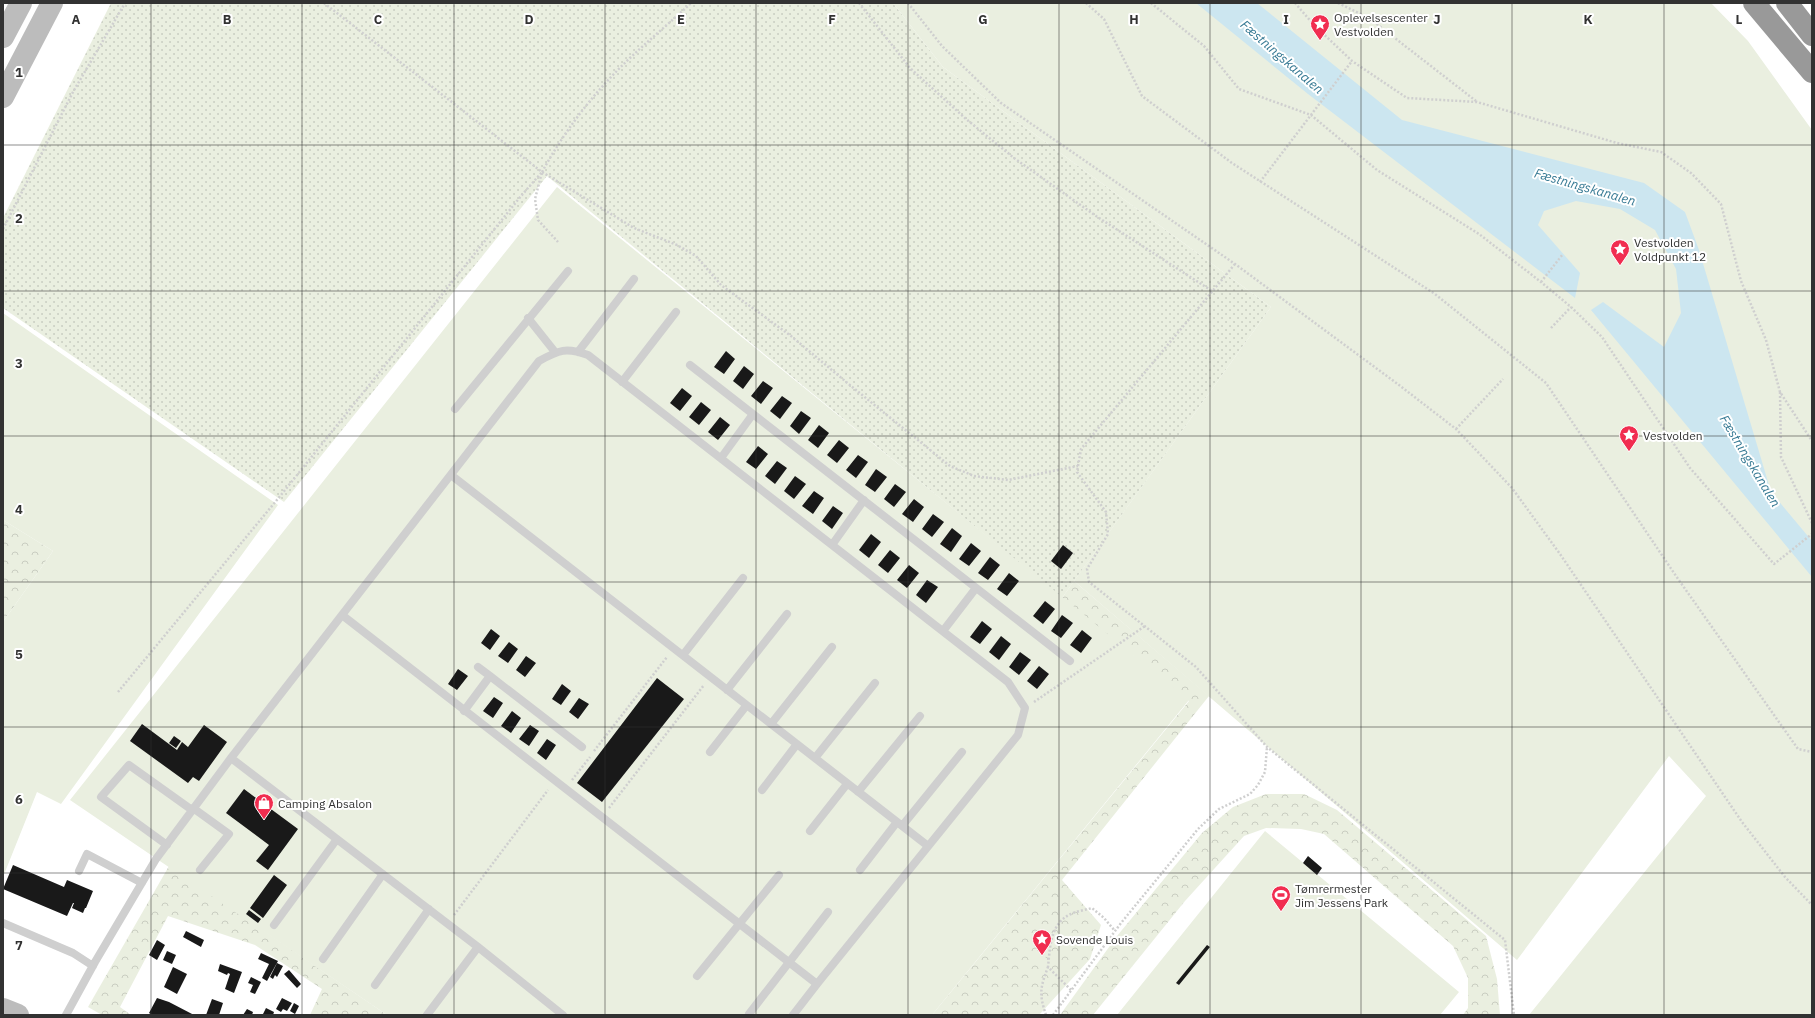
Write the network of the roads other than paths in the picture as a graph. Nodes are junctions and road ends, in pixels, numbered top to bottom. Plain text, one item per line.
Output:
1 (21, 3) edge
2 (52, 3) edge
3 (1754, 3) edge
4 (1787, 3) edge
5 (1812, 35) edge
6 (3, 37) edge
7 (1812, 72) edge
8 (3, 97) edge
9 (568, 271) dead end
10 (634, 279) dead end
11 (676, 312) dead end
12 (528, 318) junction
13 (555, 352) junction
14 (578, 352) junction
15 (690, 365) dead end
16 (622, 382) junction
17 (455, 409) dead end
18 (753, 414) junction
19 (720, 458) junction
20 (451, 475) junction
21 (864, 500) junction
22 (832, 545) junction
23 (743, 578) dead end
24 (976, 588) junction
25 (786, 614) dead end
26 (342, 615) junction
27 (943, 632) junction
28 (832, 647) dead end
29 (683, 655) junction
30 (1070, 661) dead end
31 (478, 667) dead end
32 (490, 676) junction
33 (875, 683) dead end
34 (728, 690) junction
35 (746, 706) junction
36 (464, 711) junction
37 (920, 716) dead end
38 (771, 724) junction
39 (797, 744) junction
40 (582, 747) dead end
41 (710, 752) dead end
42 (962, 752) dead end
43 (231, 758) junction
44 (815, 758) junction
45 (847, 784) junction
46 (762, 790) dead end
47 (858, 792) junction
48 (193, 809) junction
49 (900, 824) junction
50 (810, 831) dead end
51 (337, 839) junction
52 (167, 845) junction
53 (928, 846) junction
54 (200, 870) dead end
55 (860, 870) dead end
56 (79, 871) dead end
57 (383, 874) junction
58 (779, 875) dead end
59 (142, 883) junction
60 (429, 909) junction
61 (828, 912) dead end
62 (3, 923) edge
63 (739, 924) junction
64 (274, 925) dead end
65 (478, 947) junction
66 (323, 959) dead end
67 (790, 963) junction
68 (93, 966) junction
69 (698, 976) dead end
70 (817, 984) junction
71 (375, 985) dead end
72 (3, 1009) edge
73 (749, 1014) dead end
74 (18, 1015) edge
75 (66, 1015) edge
76 (427, 1015) edge
77 (563, 1015) edge
78 (793, 1015) edge

1 - 6 main road
2 - 8 main road
3 - 7 highway
4 - 5 highway
9 - 12 lane
10 - 14 lane
11 - 16 lane
12 - 13 lane
12 - 17 lane
13 - 14 lane
13 - 20 lane
14 - 16 lane
15 - 18 lane
16 - 19 lane
18 - 19 lane
18 - 21 lane
19 - 22 lane
20 - 26 lane
20 - 29 lane
21 - 22 lane
21 - 24 lane
22 - 27 lane
23 - 29 lane
24 - 27 lane
24 - 30 lane
25 - 34 lane
26 - 36 lane
26 - 43 lane
27 - 53 lane
28 - 38 lane
29 - 34 lane
31 - 32 lane
32 - 36 lane
32 - 40 lane
33 - 44 lane
34 - 35 lane
35 - 38 lane
35 - 41 lane
36 - 63 lane
37 - 47 lane
38 - 39 lane
39 - 44 lane
39 - 46 lane
42 - 49 lane
43 - 48 lane
43 - 51 lane
44 - 45 lane
45 - 47 lane
45 - 50 lane
47 - 49 lane
48 - 52 lane
48 - 52 lane
48 - 54 lane
49 - 53 lane
49 - 55 lane
51 - 57 lane
51 - 64 lane
52 - 59 lane
53 - 70 lane
56 - 59 lane
57 - 60 lane
57 - 66 lane
58 - 63 lane
59 - 68 lane
60 - 65 lane
60 - 71 lane
61 - 67 lane
62 - 68 lane
63 - 67 lane
63 - 69 lane
65 - 76 lane
65 - 77 lane
67 - 70 lane
67 - 73 lane
68 - 75 lane
70 - 78 lane
72 - 74 main road

